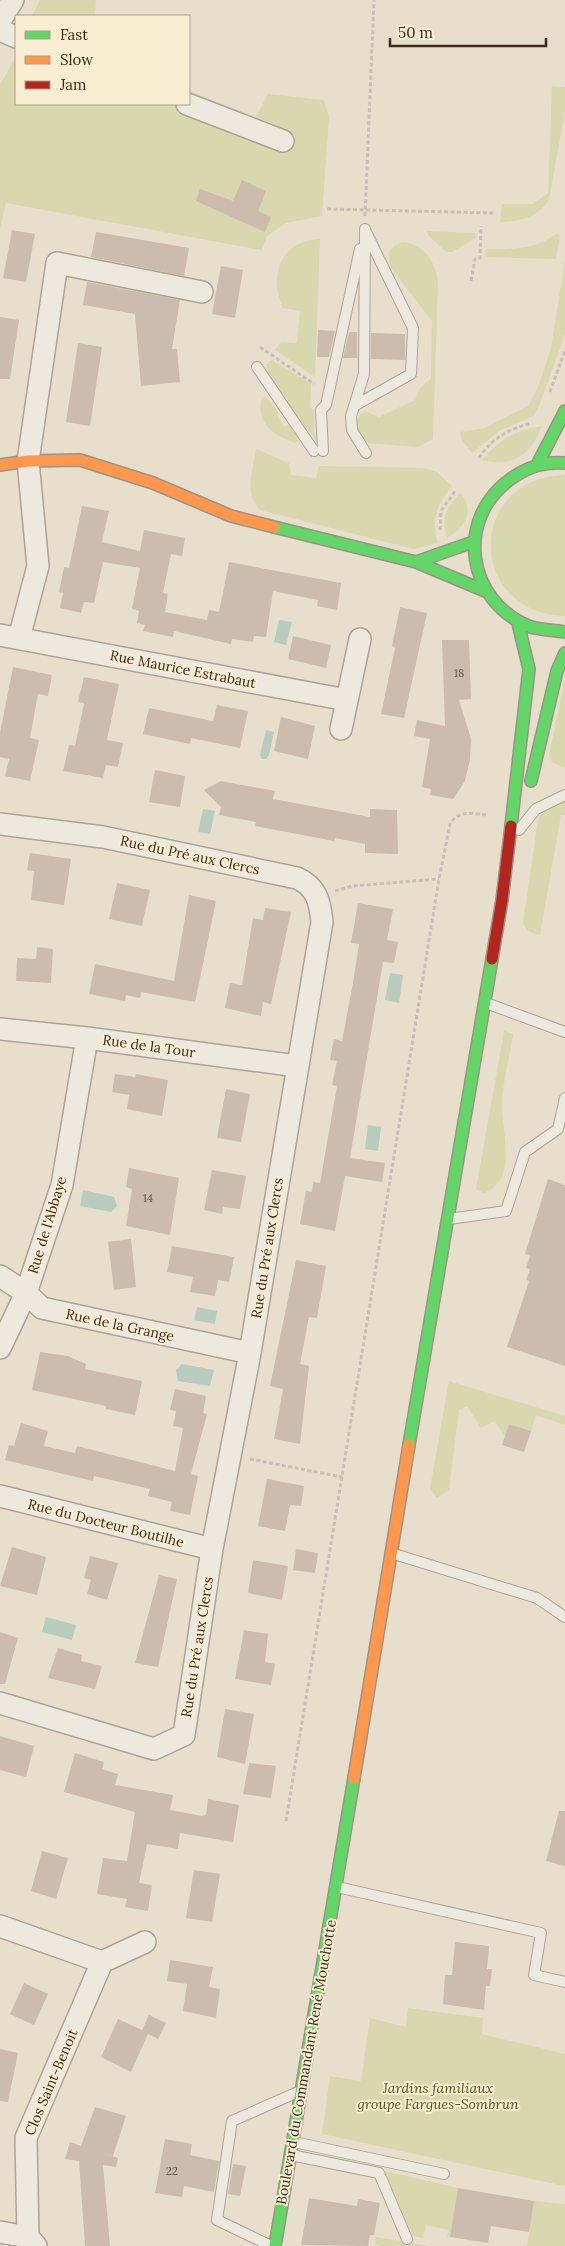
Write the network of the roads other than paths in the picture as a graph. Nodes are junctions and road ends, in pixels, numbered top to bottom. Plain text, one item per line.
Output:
1 (12, 0) edge
2 (0, 22) edge
3 (0, 30) edge
4 (15, 37) edge
5 (190, 105) edge
6 (283, 141) dead end
7 (365, 229) junction
8 (202, 292) dead end
9 (257, 367) dead end
10 (354, 406) junction
11 (565, 411) edge
12 (366, 453) dead end
13 (28, 461) junction
14 (565, 463) edge
15 (0, 464) edge
16 (537, 465) junction
17 (473, 542) junction
18 (416, 562) junction
19 (485, 590) junction
20 (518, 623) junction
21 (565, 632) edge
22 (9, 637) edge
23 (360, 640) dead end
24 (565, 654) edge
25 (347, 700) junction
26 (341, 729) dead end
27 (565, 795) edge
28 (0, 824) edge
29 (519, 830) junction
30 (503, 889) junction
31 (485, 1003) junction
32 (0, 1029) edge
33 (565, 1032) edge
34 (87, 1038) junction
35 (297, 1066) junction
36 (565, 1098) edge
37 (448, 1219) junction
38 (0, 1276) edge
39 (26, 1293) junction
40 (0, 1348) edge
41 (250, 1353) junction
42 (0, 1496) edge
43 (212, 1549) junction
44 (390, 1553) junction
45 (565, 1616) edge
46 (0, 1703) edge
47 (337, 1883) junction
48 (0, 1926) edge
49 (144, 1942) dead end
50 (102, 1962) junction
51 (565, 1982) edge
52 (302, 2091) junction
53 (293, 2142) junction
54 (290, 2155) junction
55 (444, 2174) dead end
56 (0, 2232) edge
57 (407, 2240) dead end
58 (32, 2242) edge
59 (271, 2246) edge
60 (275, 2246) edge

1 - 2 street
3 - 4 street
5 - 6 street
7 - 9 lane
7 - 10 lane
7 - 10 lane
8 - 13 street, Rue Maurice Estrabaut
10 - 12 lane
11 - 16 main road
13 - 15 main road
13 - 18 main road
13 - 22 street, Rue Maurice Estrabaut
14 - 16 main road
16 - 17 main road
17 - 18 main road
17 - 19 main road
18 - 19 main road
19 - 20 main road
20 - 21 main road
20 - 30 main road
22 - 25 street, Rue Maurice Estrabaut
23 - 25 street
24 - 29 main road
25 - 26 street
27 - 29 lane
28 - 35 street, Rue du Pré aux Clercs
29 - 30 main road
30 - 31 main road, Boulevard du Commandant René Mouchotte
31 - 33 lane
31 - 37 main road, Boulevard du Commandant René Mouchotte
32 - 34 street, Rue de la Tour
34 - 35 street, Rue de la Tour
34 - 39 street, Rue de l'Abbaye
35 - 41 street, Rue du Pré aux Clercs
36 - 37 lane
37 - 44 main road, Boulevard du Commandant René Mouchotte
38 - 39 street, Rue de la Grange
39 - 40 street, Rue de l'Abbaye
39 - 41 street, Rue de la Grange
41 - 43 street, Rue du Pré aux Clercs
42 - 43 street, Rue du Docteur Boutilhe
43 - 46 street, Rue du Pré aux Clercs
44 - 45 lane
44 - 47 main road, Boulevard du Commandant René Mouchotte
47 - 51 lane
47 - 52 main road, Boulevard du Commandant René Mouchotte
48 - 50 street
49 - 50 street
50 - 58 street, Clos Saint-Benoit
52 - 53 main road, Boulevard du Commandant René Mouchotte
52 - 59 lane
53 - 54 main road, Boulevard du Commandant René Mouchotte
53 - 55 lane
54 - 57 lane
54 - 60 main road, Boulevard du Commandant René Mouchotte
56 - 58 street, Clos Saint-Benoit

